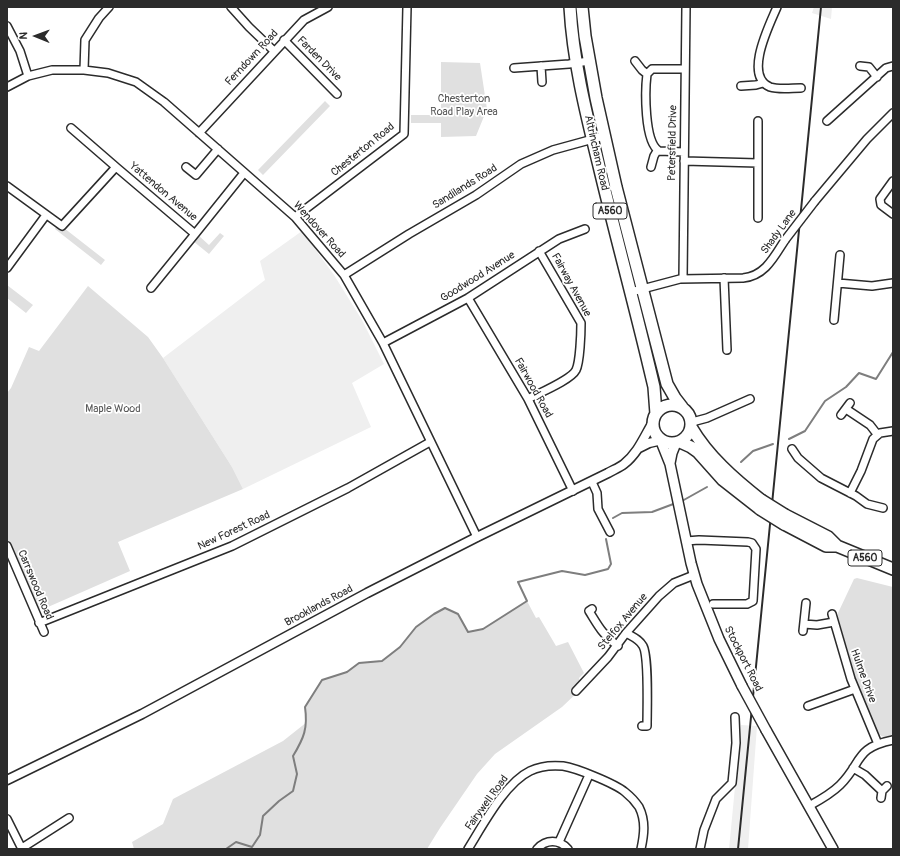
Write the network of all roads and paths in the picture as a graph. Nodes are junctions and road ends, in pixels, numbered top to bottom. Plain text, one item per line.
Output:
1 (109, 7) edge
2 (231, 7) edge
3 (328, 7) edge
4 (407, 7) edge
5 (570, 7) edge
6 (582, 7) edge
7 (686, 7) edge
8 (777, 7) edge
9 (7, 26) edge
10 (284, 40) junction
11 (274, 51) junction
12 (589, 61) junction
13 (635, 61) dead end
14 (576, 63) junction
15 (541, 66) junction
16 (860, 66) dead end
17 (893, 66) edge
18 (514, 68) dead end
19 (685, 69) junction
20 (84, 70) junction
21 (647, 74) junction
22 (28, 76) junction
23 (877, 76) junction
24 (542, 82) dead end
25 (763, 83) junction
26 (742, 86) dead end
27 (7, 87) edge
28 (801, 88) dead end
29 (337, 94) dead end
30 (893, 112) edge
31 (758, 121) dead end
32 (827, 121) dead end
33 (71, 128) dead end
34 (199, 133) junction
35 (604, 136) junction
36 (592, 139) junction
37 (218, 149) junction
38 (657, 151) junction
39 (684, 152) junction
40 (684, 161) junction
41 (758, 163) junction
42 (116, 167) junction
43 (186, 167) dead end
44 (651, 167) dead end
45 (244, 173) junction
46 (893, 181) edge
47 (7, 186) edge
48 (46, 214) junction
49 (893, 214) edge
50 (295, 218) junction
51 (758, 218) dead end
52 (585, 230) dead end
53 (195, 234) junction
54 (540, 251) junction
55 (840, 255) dead end
56 (7, 267) edge
57 (344, 275) junction
58 (683, 278) junction
59 (724, 278) junction
60 (838, 283) junction
61 (893, 284) edge
62 (151, 288) dead end
63 (642, 289) junction
64 (631, 292) junction
65 (468, 298) junction
66 (834, 320) dead end
67 (383, 343) junction
68 (726, 350) dead end
69 (528, 399) junction
70 (750, 399) dead end
71 (682, 407) junction
72 (846, 409) dead end
73 (654, 418) junction
74 (691, 424) junction
75 (893, 431) edge
76 (878, 434) junction
77 (662, 440) junction
78 (430, 442) junction
79 (678, 442) junction
80 (639, 448) junction
81 (792, 449) dead end
82 (670, 464) junction
83 (592, 482) junction
84 (573, 491) junction
85 (850, 493) junction
86 (760, 504) junction
87 (883, 508) dead end
88 (610, 532) dead end
89 (477, 537) junction
90 (686, 541) junction
91 (7, 546) edge
92 (893, 569) edge
93 (694, 575) junction
94 (806, 603) dead end
95 (714, 604) dead end
96 (592, 609) dead end
97 (832, 614) dead end
98 (834, 622) junction
99 (40, 623) junction
100 (44, 632) dead end
101 (626, 633) junction
102 (618, 646) junction
103 (855, 689) junction
104 (576, 692) dead end
105 (807, 706) dead end
106 (732, 722) dead end
107 (642, 726) dead end
108 (893, 740) edge
109 (878, 744) junction
110 (853, 768) junction
111 (589, 775) junction
112 (7, 780) edge
113 (883, 792) dead end
114 (809, 806) junction
115 (69, 818) dead end
116 (7, 819) edge
117 (558, 842) junction
118 (22, 848) edge
119 (468, 849) edge
120 (537, 849) edge
121 (568, 849) edge
122 (641, 849) edge
123 (700, 849) edge
124 (832, 849) edge

1 - 20 street
2 - 11 street
3 - 10 street, Ferndown Road
4 - 50 street, Chesterton Road
5 - 14 highway, Altrincham Road / A560
6 - 12 highway, Altrincham Road / A560
7 - 19 street, Petersfield Drive
8 - 25 street
9 - 22 street
10 - 11 street, Ferndown Road
10 - 29 street, Farden Drive
11 - 34 street, Ferndown Road
12 - 14 street
12 - 35 highway, Altrincham Road / A560
13 - 21 street
14 - 15 street
14 - 36 highway, Altrincham Road / A560
15 - 18 street
15 - 24 street
16 - 23 street
17 - 23 street
19 - 21 street
19 - 39 street, Petersfield Drive
20 - 22 street, Wendover Road
20 - 34 street, Wendover Road
21 - 38 street
22 - 27 street, Wendover Road
23 - 32 street
25 - 26 street
25 - 28 street
30 - 59 street, Shady Lane, bridge
31 - 41 street
33 - 42 street
34 - 37 street, Wendover Road
35 - 36 street, Sandilands Road
35 - 63 highway, Altrincham Road / A560
36 - 57 street, Sandilands Road
36 - 64 highway, Altrincham Road / A560
37 - 43 street
37 - 45 street, Wendover Road
38 - 39 street
38 - 44 street
39 - 40 street, Petersfield Drive
40 - 41 street
40 - 58 street, Petersfield Drive
41 - 51 street
42 - 48 street, Yattendon Avenue
42 - 53 street, Yattendon Avenue
45 - 50 street, Wendover Road
45 - 53 street, Yattendon Avenue
46 - 49 street
47 - 48 street, Yattendon Avenue
48 - 56 street
50 - 57 street, Wendover Road
52 - 54 street, Goodwood Avenue
53 - 62 street
54 - 65 street, Goodwood Avenue
54 - 69 street, Fairway Avenue
55 - 60 street
57 - 67 street, Wendover Road
58 - 59 street, Shady Lane
58 - 63 street, Shady Lane
59 - 68 street
60 - 61 street
60 - 66 street
63 - 64 street, Shady Lane
63 - 71 highway, Altrincham Road / A560
64 - 73 highway, Altrincham Road / A560
65 - 67 street, Goodwood Avenue
65 - 69 street, Fairwood Road
67 - 78 street, Wendover Road
69 - 84 street, Fairwood Road
70 - 74 street
71 - 73 highway
71 - 74 highway, A560
72 - 76 street
73 - 77 highway, A560
73 - 80 street, Brooklands Road
74 - 79 highway
74 - 86 highway, A560
75 - 76 street
76 - 85 street
77 - 79 highway, A560
77 - 80 street, Brooklands Road
77 - 82 main road, Stockport Road
78 - 89 street, Wendover Road
78 - 99 street, New Forest Road
79 - 82 main road, Stockport Road
79 - 86 highway, A560
80 - 83 street, Brooklands Road
81 - 85 street
82 - 90 main road, Stockport Road
83 - 84 street, Brooklands Road
83 - 88 street
84 - 89 street, Brooklands Road
85 - 87 street
86 - 92 highway, A560, bridge
89 - 112 street, Brooklands Road
90 - 93 main road, Stockport Road
90 - 95 street
91 - 99 street, Carrswood Road
93 - 101 street, Stelfox Avenue
93 - 114 main road, Stockport Road, bridge
94 - 98 street
96 - 102 street
97 - 98 street, Hulme Drive
98 - 103 street, Hulme Drive
99 - 100 street, Carrswood Road
101 - 102 street, Stelfox Avenue
101 - 107 street
102 - 104 street, Stelfox Avenue
103 - 105 street
103 - 109 street, Hulme Drive
106 - 123 street
108 - 109 street
109 - 110 street
110 - 113 street
110 - 114 street
111 - 117 street
111 - 119 street, Fairywell Road
111 - 122 street, Fairywell Road
114 - 124 main road, Stockport Road
115 - 118 street
116 - 118 street
117 - 120 street
117 - 121 street

